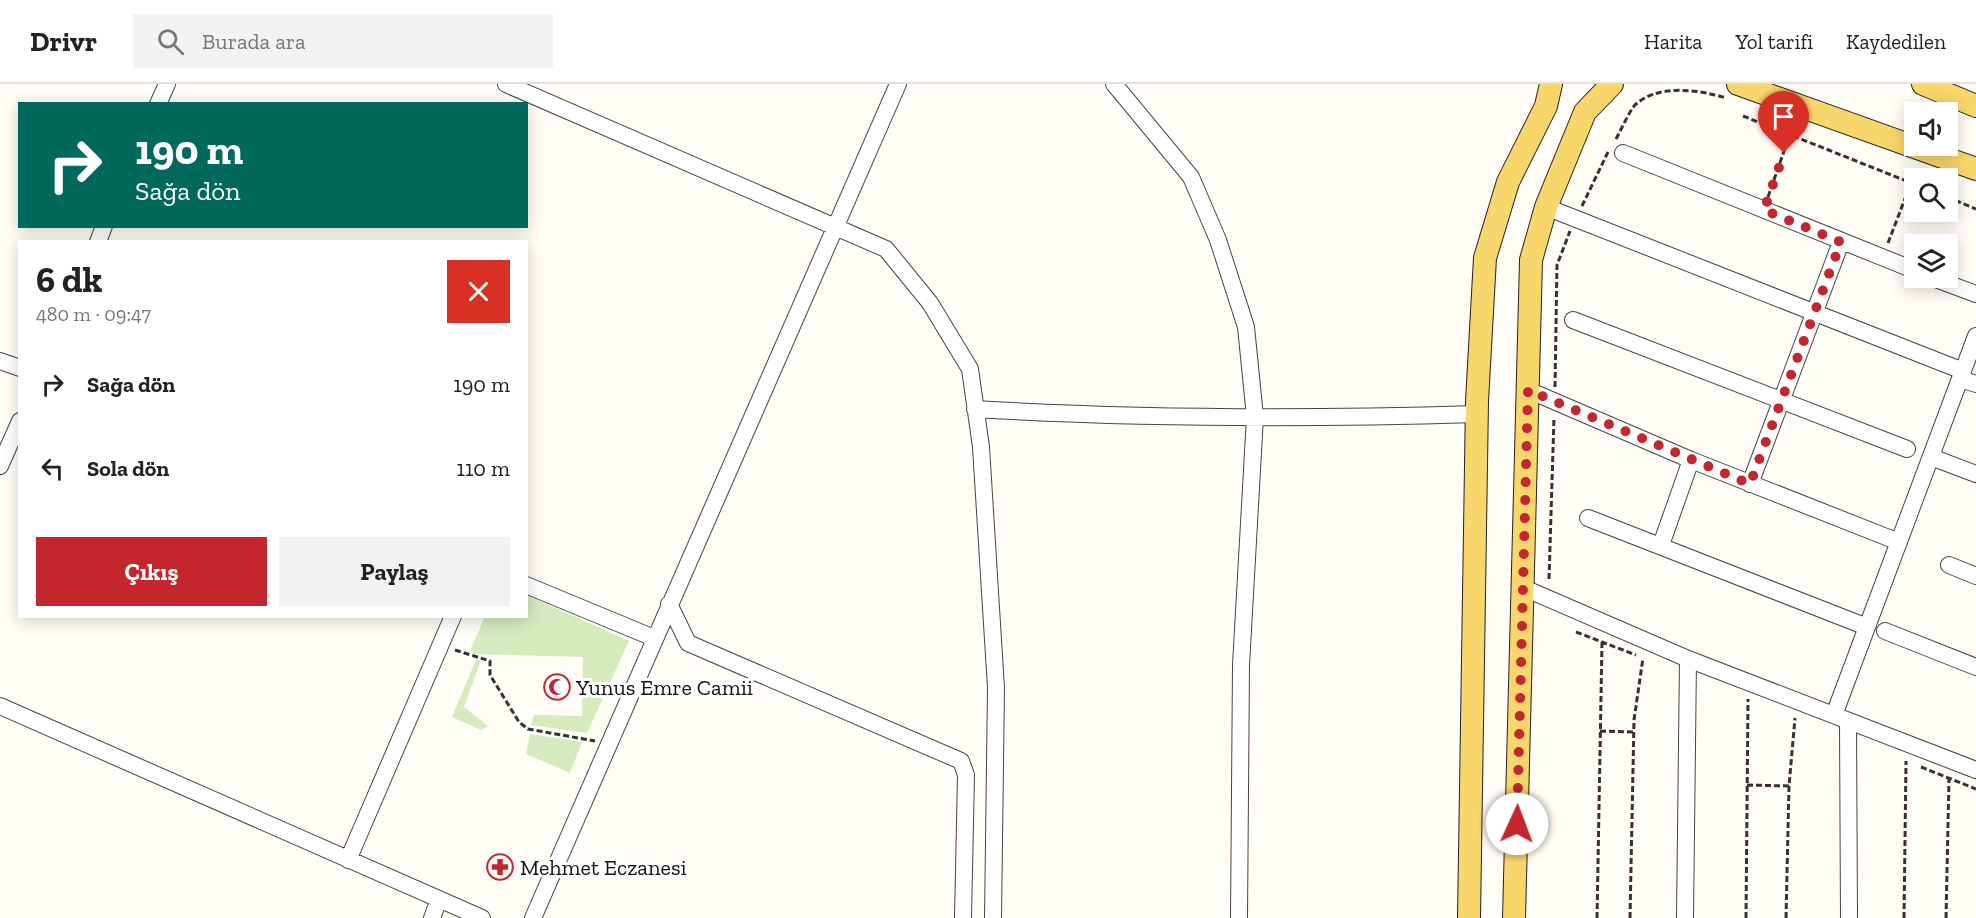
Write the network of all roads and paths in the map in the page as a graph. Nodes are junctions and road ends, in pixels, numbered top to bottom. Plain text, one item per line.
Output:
1 (167, 84) edge
2 (506, 84) edge
3 (898, 84) edge
4 (1114, 84) edge
5 (1551, 84) edge
6 (1612, 84) edge
7 (1923, 84) edge
8 (1735, 92) edge
9 (159, 102) edge
10 (1976, 106) edge
11 (1743, 116) dead end
12 (1790, 134) junction
13 (1623, 153) dead end
14 (1976, 169) edge
15 (1904, 180) edge
16 (1958, 202) edge
17 (1904, 205) edge
18 (1546, 207) junction
19 (1976, 209) edge
20 (1764, 210) junction
21 (1575, 218) junction
22 (835, 226) junction
23 (1841, 242) junction
24 (1882, 258) junction
25 (1904, 266) edge
26 (1958, 287) edge
27 (1976, 294) edge
28 (1813, 314) junction
29 (1573, 320) dead end
30 (1976, 336) edge
31 (0, 361) edge
32 (18, 367) edge
33 (1966, 378) edge
34 (1528, 390) junction
35 (1782, 399) junction
36 (1555, 402) junction
37 (975, 409) junction
38 (1477, 414) junction
39 (1255, 417) junction
40 (18, 426) edge
41 (1907, 449) dead end
42 (1930, 457) junction
43 (1691, 460) junction
44 (0, 466) edge
45 (1976, 474) edge
46 (1750, 484) junction
47 (1588, 518) dead end
48 (1899, 542) junction
49 (1661, 545) junction
50 (1949, 565) dead end
51 (1976, 576) edge
52 (1549, 579) dead end
53 (528, 586) edge
54 (1524, 588) junction
55 (669, 604) junction
56 (452, 618) edge
57 (1867, 627) junction
58 (1885, 631) dead end
59 (1576, 632) dead end
60 (654, 638) junction
61 (1602, 642) junction
62 (441, 645) junction
63 (1643, 658) junction
64 (1688, 659) junction
65 (1651, 661) dead end
66 (1976, 667) edge
67 (1748, 699) dead end
68 (0, 706) edge
69 (1795, 718) dead end
70 (1841, 719) junction
71 (1600, 731) junction
72 (1634, 732) junction
73 (608, 744) junction
74 (1906, 761) dead end
75 (1976, 770) edge
76 (1949, 779) dead end
77 (1747, 785) junction
78 (1789, 786) junction
79 (348, 860) junction
80 (439, 900) junction
81 (432, 918) edge
82 (482, 918) edge
83 (533, 918) edge
84 (963, 918) edge
85 (993, 918) edge
86 (1239, 918) edge
87 (1469, 918) edge
88 (1514, 918) edge
89 (1597, 918) edge
90 (1630, 918) edge
91 (1685, 918) edge
92 (1746, 918) edge
93 (1786, 918) edge
94 (1849, 918) edge
95 (1904, 918) edge
96 (1946, 918) edge

1 - 9 street
2 - 22 street
3 - 22 street
4 - 39 street
5 - 38 main road
6 - 18 main road
7 - 10 main road
8 - 14 main road
8 - 21 path
11 - 12 path
12 - 15 path
12 - 20 path
13 - 20 street
16 - 19 path
17 - 24 path
18 - 21 street
18 - 34 main road
20 - 23 street
21 - 28 street
21 - 36 path
22 - 37 street
22 - 55 street
23 - 24 street
23 - 28 street
24 - 25 street
26 - 27 street
28 - 33 street
28 - 35 street
29 - 35 street
30 - 33 street
31 - 32 street
33 - 42 street
34 - 36 street
34 - 54 main road
35 - 41 street
35 - 46 street
36 - 43 street
36 - 52 path
37 - 39 street
37 - 85 street
38 - 39 street
38 - 87 main road
39 - 86 street
40 - 44 street
42 - 45 street
42 - 48 street
43 - 46 street
43 - 49 street
46 - 48 street
47 - 49 street
48 - 57 street
49 - 57 street
50 - 51 street
53 - 60 street
54 - 64 street
54 - 88 main road
55 - 60 street
55 - 84 street
56 - 62 street
57 - 70 street
58 - 66 street
59 - 61 path
60 - 73 street
61 - 63 path
61 - 71 path
62 - 73 path
62 - 79 street
63 - 65 path
63 - 72 path
64 - 70 street
64 - 91 street
67 - 77 path
68 - 79 street
69 - 78 path
70 - 75 street
70 - 94 street
71 - 72 path
71 - 89 path
72 - 90 path
73 - 83 street
74 - 95 path
76 - 96 path
77 - 78 path
77 - 92 path
78 - 93 path
79 - 80 street
80 - 81 street
80 - 82 street

